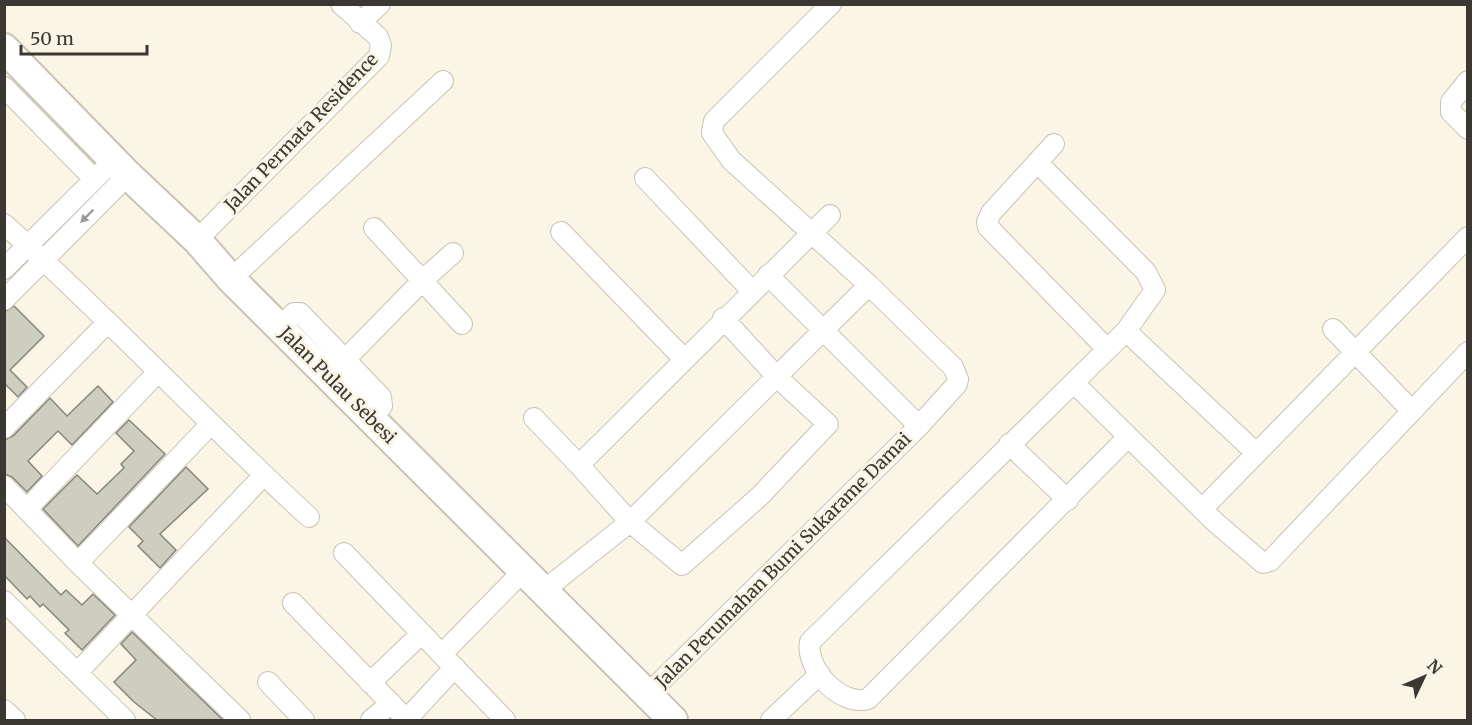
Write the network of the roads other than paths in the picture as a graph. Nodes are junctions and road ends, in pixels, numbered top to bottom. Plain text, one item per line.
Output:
1 (341, 4) edge
2 (380, 4) edge
3 (831, 4) edge
4 (360, 23) junction
5 (7, 75) edge
6 (443, 81) dead end
7 (1467, 81) edge
8 (1467, 129) edge
9 (1054, 144) dead end
10 (1037, 162) junction
11 (112, 171) junction
12 (645, 178) dead end
13 (830, 215) dead end
14 (4, 224) edge
15 (374, 228) dead end
16 (561, 232) dead end
17 (812, 234) junction
18 (1467, 237) edge
19 (197, 240) junction
20 (28, 245) junction
21 (453, 253) dead end
22 (45, 260) junction
23 (4, 269) edge
24 (768, 275) junction
25 (231, 279) junction
26 (422, 282) junction
27 (869, 285) junction
28 (752, 291) junction
29 (4, 300) edge
30 (723, 318) junction
31 (107, 323) junction
32 (462, 324) dead end
33 (1333, 330) dead end
34 (824, 331) junction
35 (1126, 331) junction
36 (1107, 349) junction
37 (1467, 352) edge
38 (1354, 353) junction
39 (684, 359) junction
40 (338, 368) junction
41 (157, 373) junction
42 (778, 378) junction
43 (1074, 383) junction
44 (1412, 411) junction
45 (534, 418) dead end
46 (210, 425) junction
47 (919, 426) junction
48 (4, 428) edge
49 (1127, 438) junction
50 (1009, 444) junction
51 (1256, 453) junction
52 (579, 465) junction
53 (263, 476) junction
54 (4, 486) edge
55 (1068, 500) junction
56 (1203, 508) junction
57 (27, 509) junction
58 (309, 518) dead end
59 (630, 522) junction
60 (345, 553) dead end
61 (78, 563) junction
62 (533, 581) junction
63 (4, 601) edge
64 (293, 603) dead end
65 (133, 613) junction
66 (421, 634) junction
67 (448, 661) junction
68 (77, 673) junction
69 (820, 674) junction
70 (268, 682) dead end
71 (370, 683) junction
72 (647, 695) junction
73 (391, 703) junction
74 (4, 710) edge
75 (15, 720) edge
76 (124, 720) edge
77 (240, 720) edge
78 (304, 720) edge
79 (371, 720) edge
80 (406, 720) edge
81 (505, 720) edge
82 (673, 720) edge
83 (771, 720) edge

1 - 4 street, Jalan Permata Residence
2 - 4 street, Jalan Permata Residence
3 - 17 street, Jalan Perumahan Bumi Sukarame Damai
4 - 19 street, Jalan Permata Residence
5 - 11 street, Jalan Pulau Sebesi
6 - 25 street
7 - 8 street
9 - 10 street
10 - 35 street
10 - 36 street
11 - 19 street, Jalan Pulau Sebesi
11 - 20 street
11 -> 22 street
12 - 28 street
13 - 17 street
14 - 20 street
15 - 26 street
16 - 39 street
17 - 24 street
17 - 27 street, Jalan Perumahan Bumi Sukarame Damai
18 - 38 street
19 - 25 street, Jalan Pulau Sebesi
20 - 22 street
20 - 23 street
21 - 26 street
22 - 29 street
22 - 31 street
24 - 28 street
24 - 34 street, Jalan Perumahan Bumi Sukarame Damai
25 - 40 street, Jalan Pulau Sebesi
26 - 32 street
26 - 40 street
27 - 34 street
27 - 47 street, Jalan Perumahan Bumi Sukarame Damai
28 - 30 street
30 - 39 street
30 - 42 street
31 - 41 street
31 - 48 street
33 - 38 street
34 - 42 street
34 - 47 street, Jalan Perumahan Bumi Sukarame Damai
35 - 36 street
35 - 51 street
36 - 43 street
37 - 44 street
38 - 44 street
38 - 51 street
39 - 52 street
40 - 62 street, Jalan Pulau Sebesi
41 - 46 street
41 - 57 street
42 - 59 street
42 - 59 street
43 - 49 street
43 - 50 street
44 - 56 street
45 - 52 street
46 - 53 street
46 - 61 street
47 - 72 street, Jalan Perumahan Bumi Sukarame Damai
49 - 55 street
49 - 56 street
50 - 55 street
50 - 69 street
51 - 56 street
52 - 59 street
53 - 58 street
53 - 65 street
54 - 57 street
55 - 69 street
57 - 61 street
59 - 62 street
60 - 66 street
61 - 65 street
62 - 67 street
62 - 72 street, Jalan Pulau Sebesi
63 - 68 street
64 - 71 street
65 - 68 street
65 - 77 street
66 - 67 street
66 - 71 street
67 - 80 street
67 - 81 street
68 - 76 street
69 - 83 street
70 - 78 street
71 - 73 street
72 - 82 street, Jalan Pulau Sebesi
73 - 79 street
73 - 80 street
74 - 75 street

